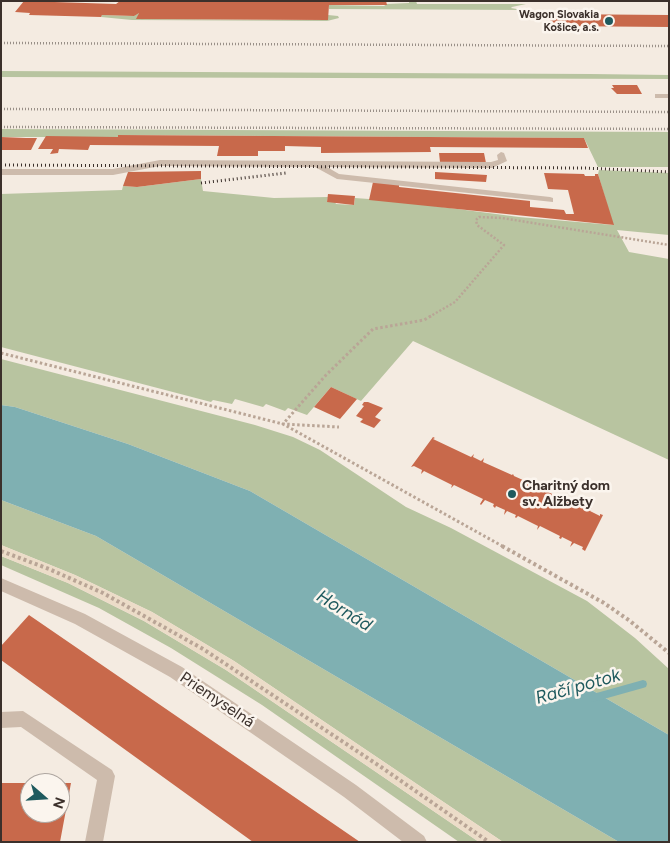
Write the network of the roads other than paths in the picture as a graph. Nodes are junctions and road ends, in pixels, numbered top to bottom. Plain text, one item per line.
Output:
1 (658, 96) dead end
2 (669, 96) edge
3 (501, 155) dead end
4 (312, 164) junction
5 (1, 172) edge
6 (550, 200) dead end
7 (1, 584) edge
8 (1, 720) edge
9 (94, 842) edge
10 (418, 842) edge

1 - 2 street
3 - 4 street
4 - 5 street
4 - 6 street
7 - 10 street, Priemyselná
8 - 9 street

